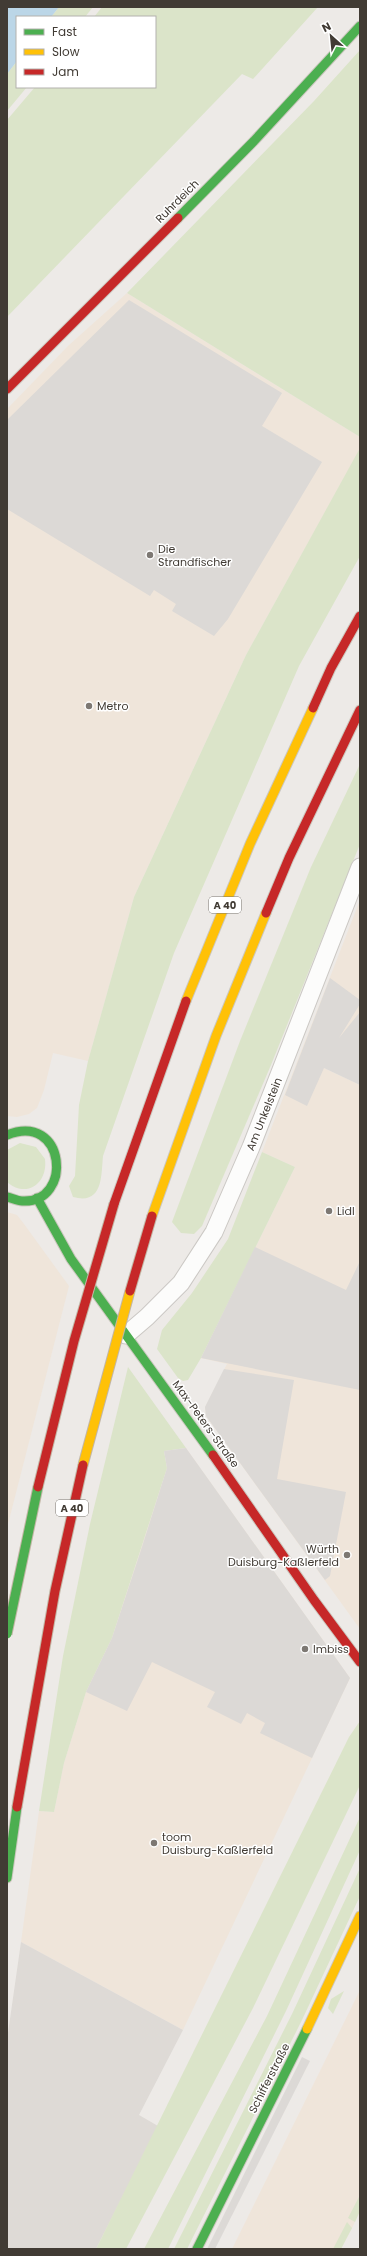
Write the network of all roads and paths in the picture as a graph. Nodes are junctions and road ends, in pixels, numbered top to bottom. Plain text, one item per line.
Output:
1 (360, 26) edge
2 (7, 388) edge
3 (360, 616) edge
4 (360, 710) edge
5 (360, 867) edge
6 (7, 1135) edge
7 (7, 1197) edge
8 (37, 1198) junction
9 (126, 1334) junction
10 (7, 1634) edge
11 (360, 1662) edge
12 (7, 1878) edge
13 (360, 1916) edge
14 (197, 2249) edge

1 - 2 main road, Ruhrdeich
3 - 10 main road, A 40, bridge
4 - 12 main road, A 40, bridge
5 - 9 street, Am Unkelstein
6 - 8 main road
7 - 8 main road
8 - 9 main road, Max-Peters-Straße
9 - 11 main road, Max-Peters-Straße
13 - 14 main road, Schifferstraße

